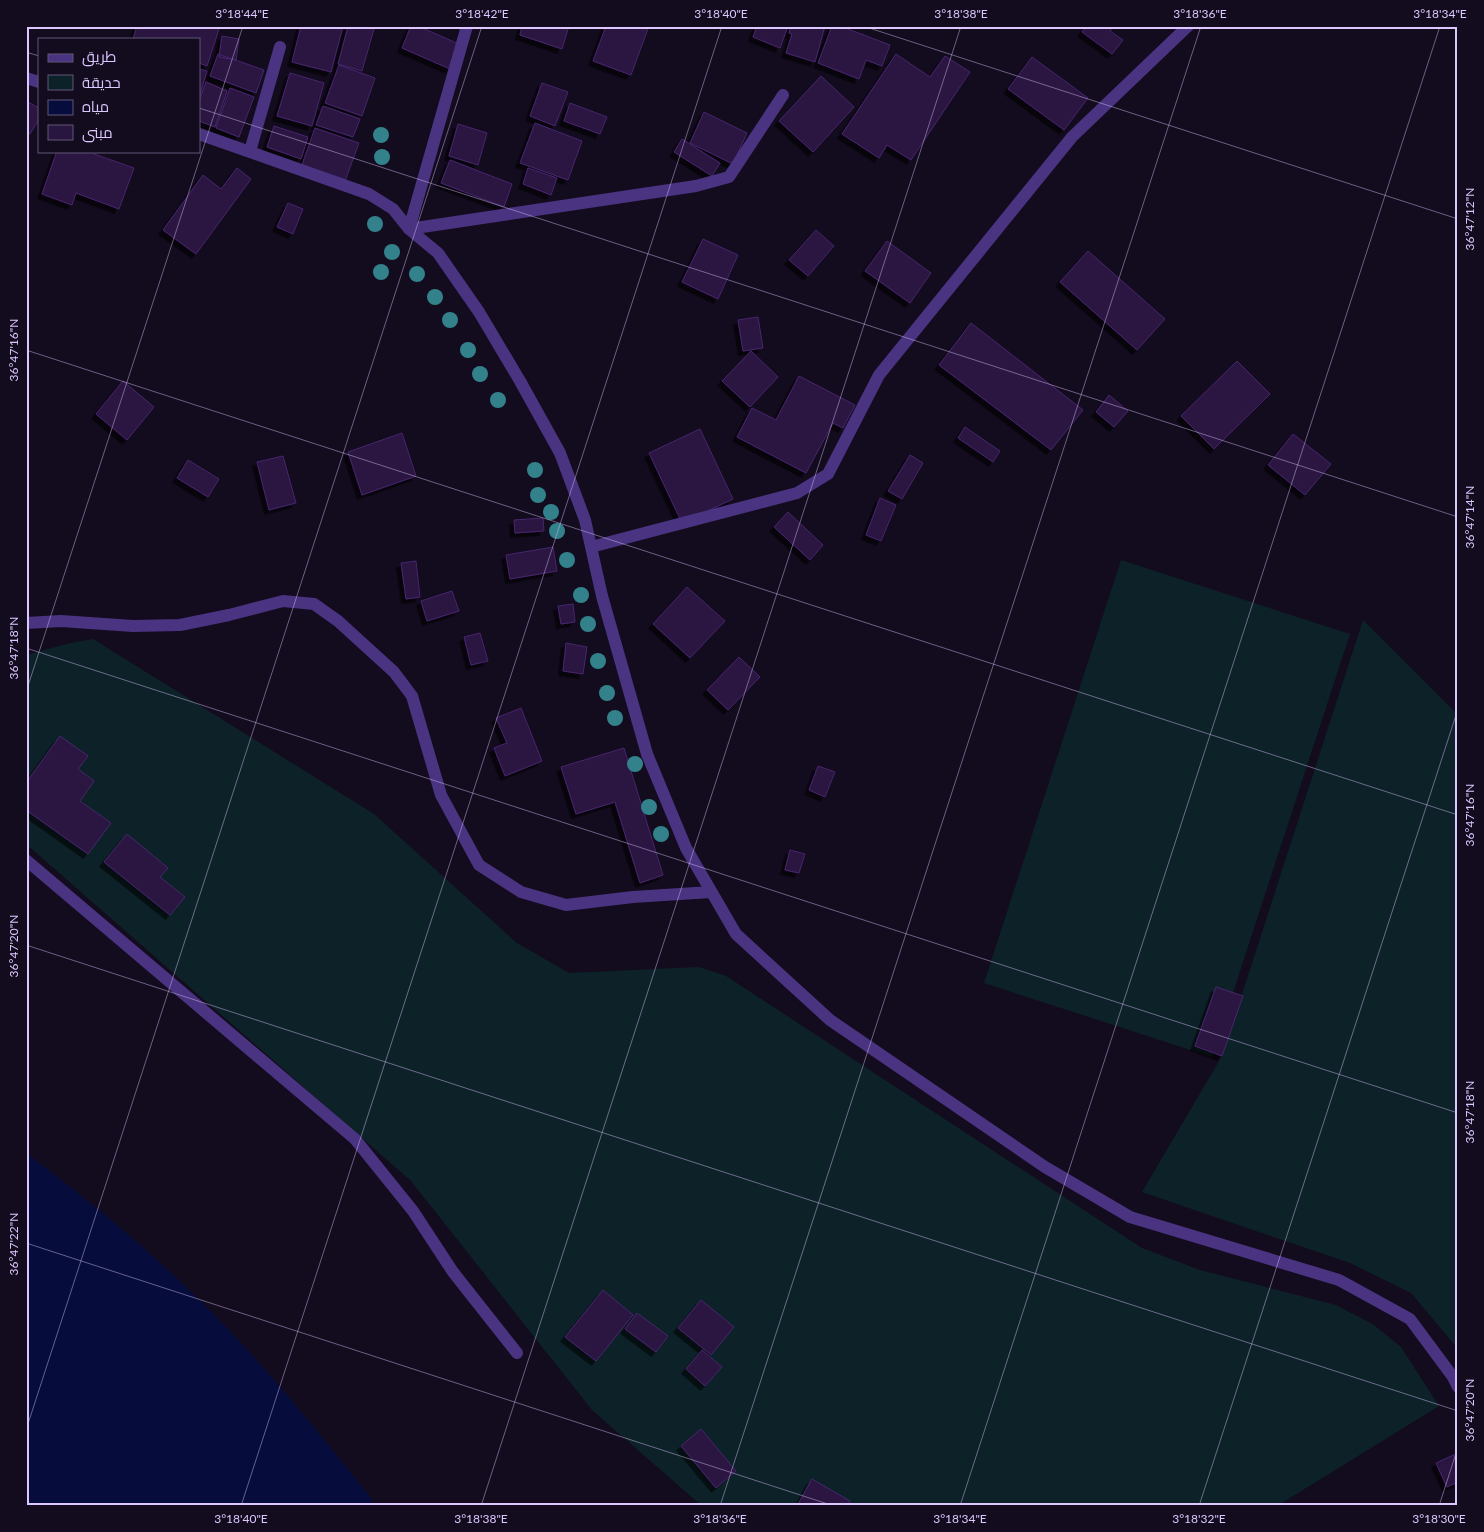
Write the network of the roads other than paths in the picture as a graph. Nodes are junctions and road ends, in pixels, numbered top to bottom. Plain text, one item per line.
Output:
1 (467, 26) edge
2 (1188, 26) edge
3 (280, 47) dead end
4 (26, 78) edge
5 (38, 82) edge
6 (783, 95) dead end
7 (200, 134) edge
8 (250, 151) junction
9 (409, 229) junction
10 (591, 547) junction
11 (26, 623) edge
12 (26, 860) edge
13 (711, 892) junction
14 (517, 1353) dead end
15 (1458, 1387) edge

1 - 9 street
2 - 10 street
3 - 8 street
4 - 5 street
6 - 9 street
7 - 8 street
8 - 9 street
9 - 10 street
10 - 13 street
11 - 13 street
12 - 14 street
13 - 15 street

